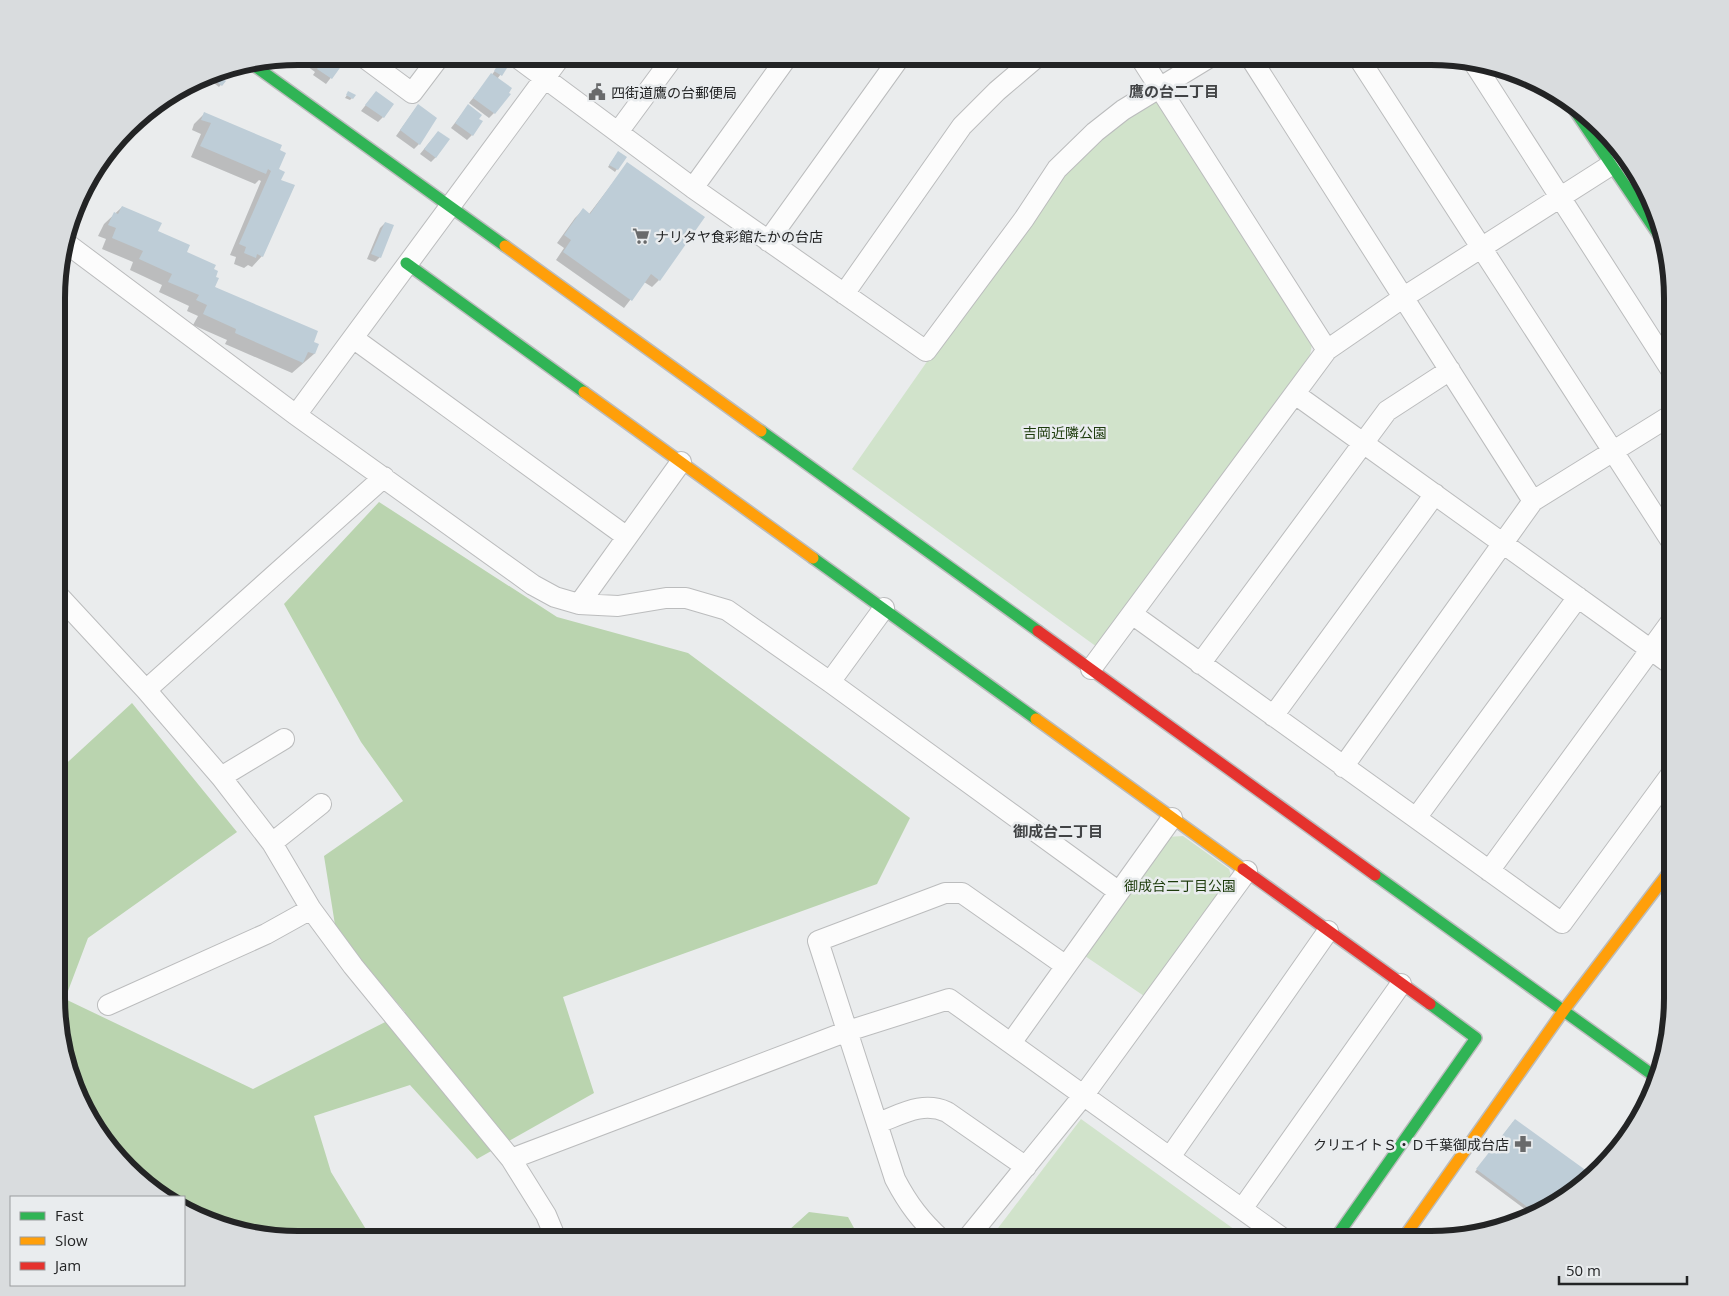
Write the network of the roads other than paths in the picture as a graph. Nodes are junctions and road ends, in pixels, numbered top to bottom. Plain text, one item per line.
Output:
1 (374, 65) edge
2 (433, 65) edge
3 (526, 65) edge
4 (554, 65) edge
5 (667, 65) edge
6 (782, 65) edge
7 (894, 65) edge
8 (1028, 65) edge
9 (1145, 65) edge
10 (1197, 65) edge
11 (1255, 65) edge
12 (1363, 65) edge
13 (258, 68) edge
14 (1478, 70) edge
15 (544, 79) junction
16 (1160, 88) junction
17 (1582, 121) edge
18 (618, 132) junction
19 (1612, 165) junction
20 (693, 188) junction
21 (1562, 198) junction
22 (451, 208) junction
23 (1653, 226) edge
24 (768, 241) junction
25 (71, 247) edge
26 (1482, 248) junction
27 (406, 264) junction
28 (844, 294) junction
29 (1404, 297) junction
30 (353, 338) junction
31 (1327, 350) junction
32 (1664, 359) edge
33 (1450, 370) junction
34 (1295, 394) junction
35 (296, 415) junction
36 (1664, 419) edge
37 (1363, 442) junction
38 (1612, 451) junction
39 (681, 462) junction
40 (384, 477) junction
41 (1435, 494) junction
42 (1533, 501) junction
43 (1664, 532) edge
44 (627, 537) junction
45 (1503, 543) junction
46 (1578, 597) junction
47 (65, 603) edge
48 (579, 604) junction
49 (884, 608) junction
50 (1132, 614) junction
51 (1664, 630) edge
52 (1650, 649) junction
53 (1664, 659) edge
54 (1200, 664) junction
55 (1091, 669) junction
56 (830, 682) junction
57 (146, 690) junction
58 (1273, 716) junction
59 (284, 739) dead end
60 (1343, 767) junction
61 (221, 778) junction
62 (1664, 784) edge
63 (321, 804) dead end
64 (1172, 818) junction
65 (1416, 818) junction
66 (272, 843) junction
67 (1247, 871) junction
68 (1489, 871) junction
69 (1664, 879) edge
70 (1119, 892) junction
71 (311, 909) junction
72 (1328, 931) junction
73 (1066, 966) junction
74 (1402, 984) junction
75 (108, 1005) dead end
76 (1564, 1010) junction
77 (848, 1031) junction
78 (1011, 1043) junction
79 (1652, 1074) edge
80 (1083, 1096) junction
81 (878, 1123) junction
82 (1170, 1157) junction
83 (511, 1159) junction
84 (1026, 1167) junction
85 (1242, 1209) junction
86 (553, 1231) edge
87 (932, 1231) edge
88 (973, 1231) edge
89 (1272, 1231) edge
90 (1340, 1231) edge
91 (1408, 1231) edge

1 - 2 street
3 - 15 street
4 - 15 street
5 - 18 street
6 - 20 street
7 - 24 street
8 - 28 street
9 - 16 street
10 - 16 street
11 - 29 street
12 - 26 street
13 - 22 street
14 - 21 street
15 - 18 street
15 - 22 street
16 - 28 street
16 - 31 street
17 - 19 street
18 - 20 street
19 - 21 street
19 - 23 street
20 - 24 street
21 - 26 street
21 - 32 street
22 - 27 street
22 - 55 street
24 - 28 street
25 - 35 street
26 - 29 street
26 - 38 street
27 - 30 street
27 - 39 street
29 - 31 street
29 - 33 street
30 - 35 street
30 - 44 street
31 - 34 street
33 - 37 street
33 - 42 street
34 - 37 street
34 - 50 street
35 - 40 street
36 - 38 street
37 - 41 street
37 - 54 street
38 - 42 street
38 - 43 street
39 - 44 street
39 - 49 street
40 - 48 street
40 - 57 street
41 - 45 street
41 - 58 street
42 - 45 street
44 - 48 street
45 - 46 street
45 - 60 street
46 - 52 street
46 - 65 street
47 - 57 street
48 - 56 street
49 - 56 street
49 - 64 street
50 - 54 street
50 - 55 street
51 - 52 street
52 - 53 street
52 - 68 street
54 - 58 street
55 - 76 street
56 - 70 street
57 - 61 street
58 - 60 street
59 - 61 street
60 - 65 street
61 - 66 street
62 - 68 street
63 - 66 street
64 - 67 street
64 - 70 street
65 - 68 street
66 - 71 street
67 - 72 street
67 - 80 street
69 - 76 street
70 - 73 street
71 - 75 street
71 - 83 street
72 - 74 street
72 - 82 street
73 - 77 street
73 - 78 street
74 - 85 street
74 - 90 street
76 - 79 street
76 - 91 street
77 - 78 street
77 - 81 street
77 - 83 street
78 - 80 street
80 - 82 street
80 - 84 street
81 - 84 street
81 - 87 street
82 - 85 street
83 - 86 street
84 - 88 street
85 - 89 street

